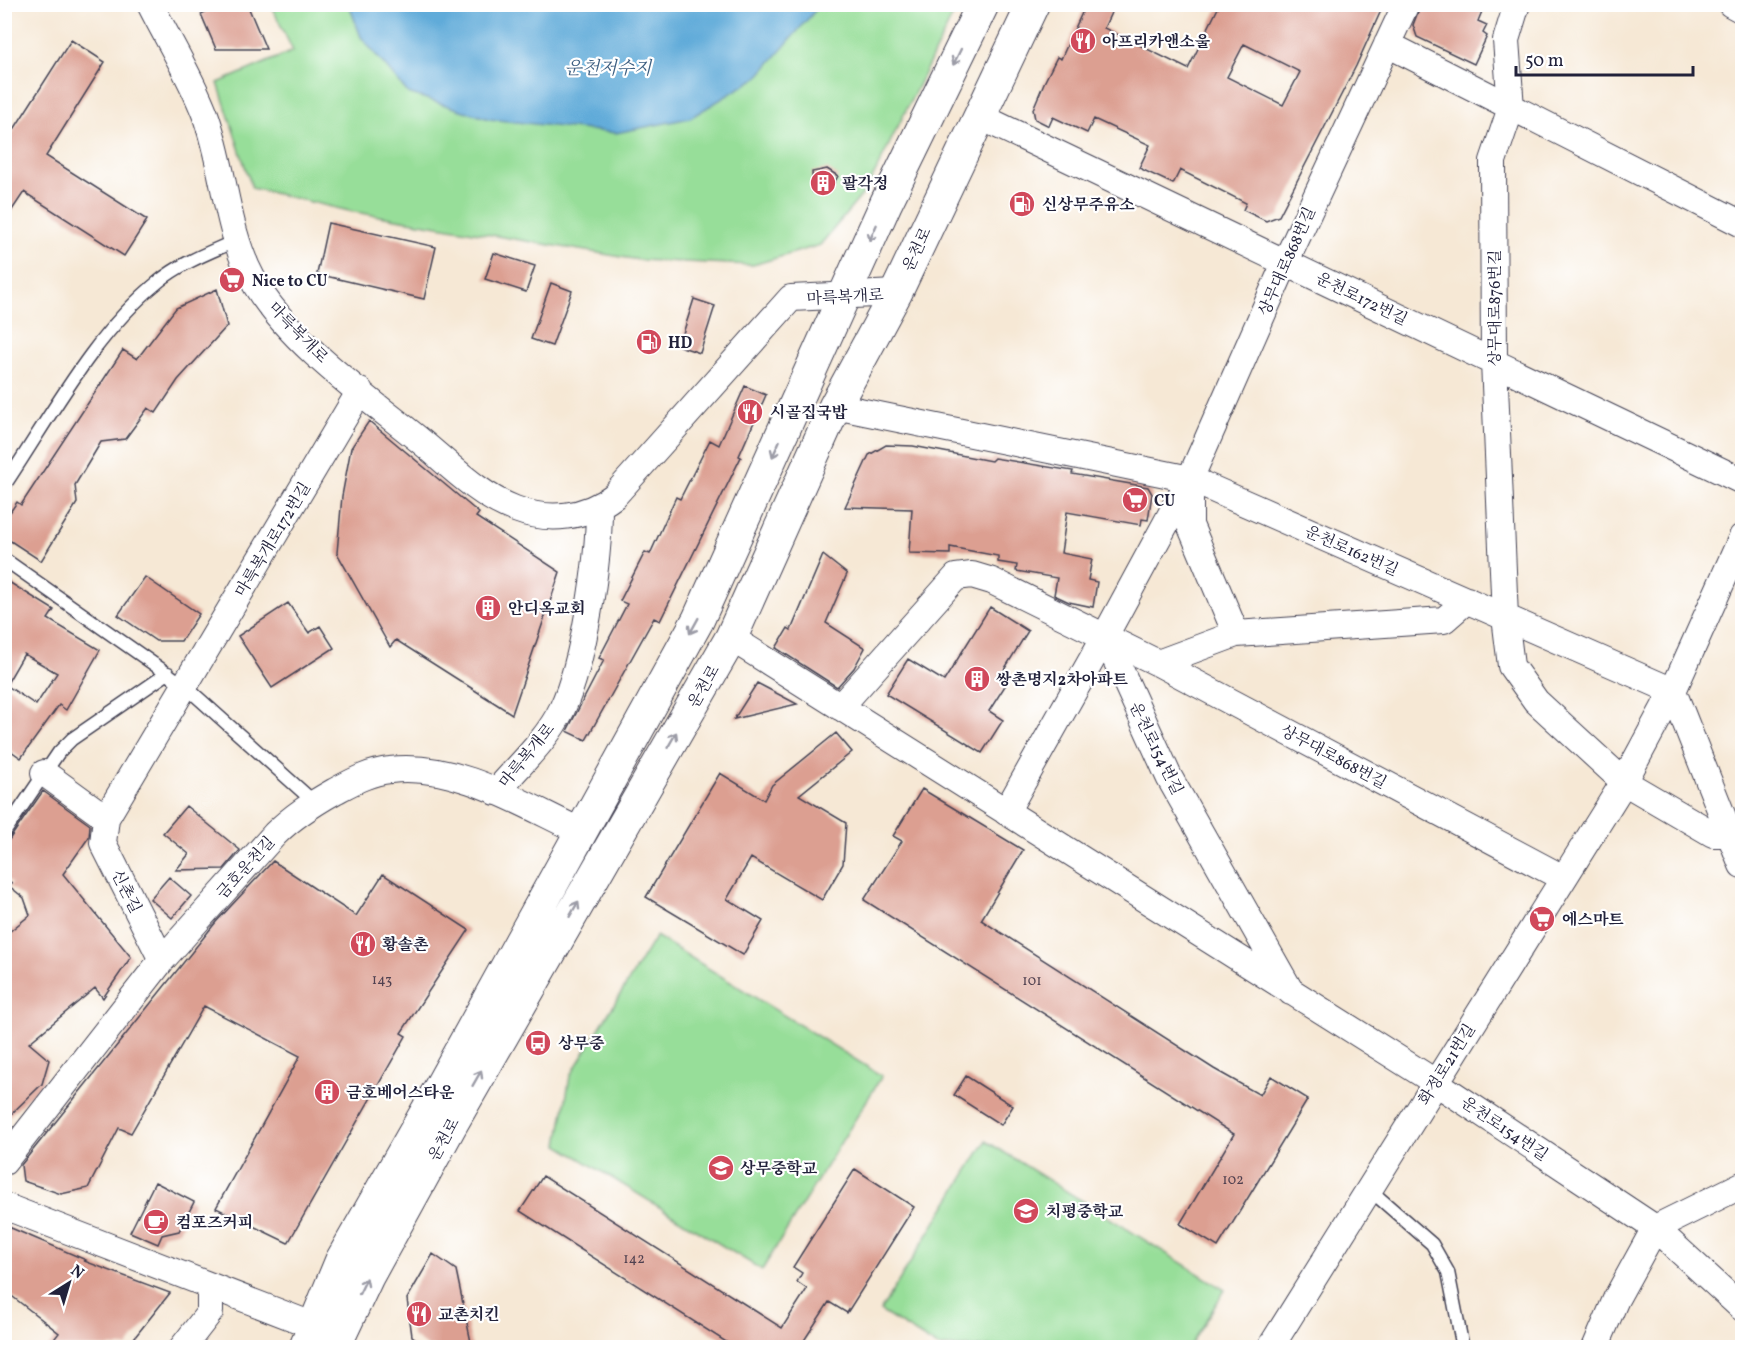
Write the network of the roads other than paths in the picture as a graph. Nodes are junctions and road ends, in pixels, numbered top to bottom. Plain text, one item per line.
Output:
1 (150, 4) edge
2 (983, 4) edge
3 (1034, 4) edge
4 (1406, 4) edge
5 (1517, 4) edge
6 (1731, 4) edge
7 (1743, 10) edge
8 (1387, 44) junction
9 (1511, 108) junction
10 (981, 117) junction
11 (1743, 225) edge
12 (235, 241) junction
13 (1286, 261) junction
14 (896, 293) junction
15 (845, 296) junction
16 (1494, 362) junction
17 (360, 391) junction
18 (835, 406) junction
19 (1190, 479) junction
20 (1743, 481) edge
21 (4, 486) edge
22 (599, 508) junction
23 (1743, 537) edge
24 (4, 560) edge
25 (1467, 600) junction
26 (1505, 616) junction
27 (1236, 634) junction
28 (1105, 636) junction
29 (731, 638) junction
30 (1158, 663) junction
31 (176, 680) junction
32 (1673, 691) junction
33 (840, 708) junction
34 (44, 773) junction
35 (1624, 782) junction
36 (496, 792) junction
37 (314, 802) junction
38 (1006, 812) junction
39 (106, 818) junction
40 (580, 831) junction
41 (4, 833) edge
42 (1730, 834) junction
43 (1743, 865) edge
44 (1563, 878) junction
45 (162, 960) junction
46 (1293, 994) junction
47 (1435, 1082) junction
48 (4, 1162) edge
49 (1743, 1185) edge
50 (1370, 1190) junction
51 (4, 1206) edge
52 (1654, 1228) junction
53 (210, 1286) junction
54 (1743, 1308) edge
55 (328, 1341) edge
56 (182, 1347) edge
57 (1270, 1347) edge
58 (1463, 1347) edge
59 (1595, 1347) edge

1 - 12 street, 마륵복개로
2 -> 15 street, 운천로
3 - 10 street, 운천로
4 - 8 street, 상무대로868번길
5 - 9 street, 상무대로876번길
6 - 7 street
8 - 9 street
8 - 13 street, 상무대로868번길
9 - 11 street
9 - 16 street, 상무대로876번길
10 - 13 street, 운천로172번길
10 - 14 street, 운천로
12 - 17 street, 마륵복개로
12 - 21 lane
13 - 16 street, 운천로172번길
13 - 19 street, 상무대로868번길
14 - 15 street, 마륵복개로
14 - 18 street, 운천로
15 - 22 street, 마륵복개로
15 -> 40 street, 운천로
16 - 20 street, 운천로172번길
16 - 26 street, 상무대로876번길
17 - 22 street, 마륵복개로
17 - 31 street, 마륵복개로172번길
18 - 19 street, 운천로162번길
18 - 29 street, 운천로
19 - 25 street, 운천로162번길
19 - 27 street, 상무대로868번길
19 - 28 street, 상무대로868번길
22 - 36 street, 마륵복개로
23 - 32 street, 화정로21번길
24 - 31 lane
25 - 26 street, 운천로162번길
25 - 27 street
26 - 32 street, 운천로162번길
26 - 35 street
27 - 30 street
28 - 30 street, 상무대로868번길
28 - 33 street
28 - 38 street, 상무대로868번길
28 - 46 street, 운천로154번길
29 - 33 street, 운천로154번길
55 -> 29 street, 운천로
30 - 44 street, 상무대로868번길
31 - 34 lane
31 - 37 lane
31 - 39 street, 마륵복개로172번길
32 - 35 street, 화정로21번길
32 - 42 street
33 - 38 street, 운천로154번길
34 - 39 street
34 - 41 lane
35 - 42 street
35 - 44 street, 화정로21번길
36 - 37 street, 금호운천길
36 - 40 street, 금호운천길
37 - 45 street, 금호운천길
38 - 46 street, 운천로154번길
39 - 45 street, 신촌길
40 - 55 street, 운천로
42 - 43 street
44 - 47 street, 화정로21번길
45 - 48 street, 금호운천길
46 - 47 street, 운천로154번길
47 - 50 street, 화정로21번길
47 - 52 street, 운천로154번길
49 - 52 street
50 - 57 street, 화정로21번길
50 - 58 lane
51 - 53 street
52 - 54 street, 운천로154번길
52 - 59 street
53 - 55 street
53 - 56 street

